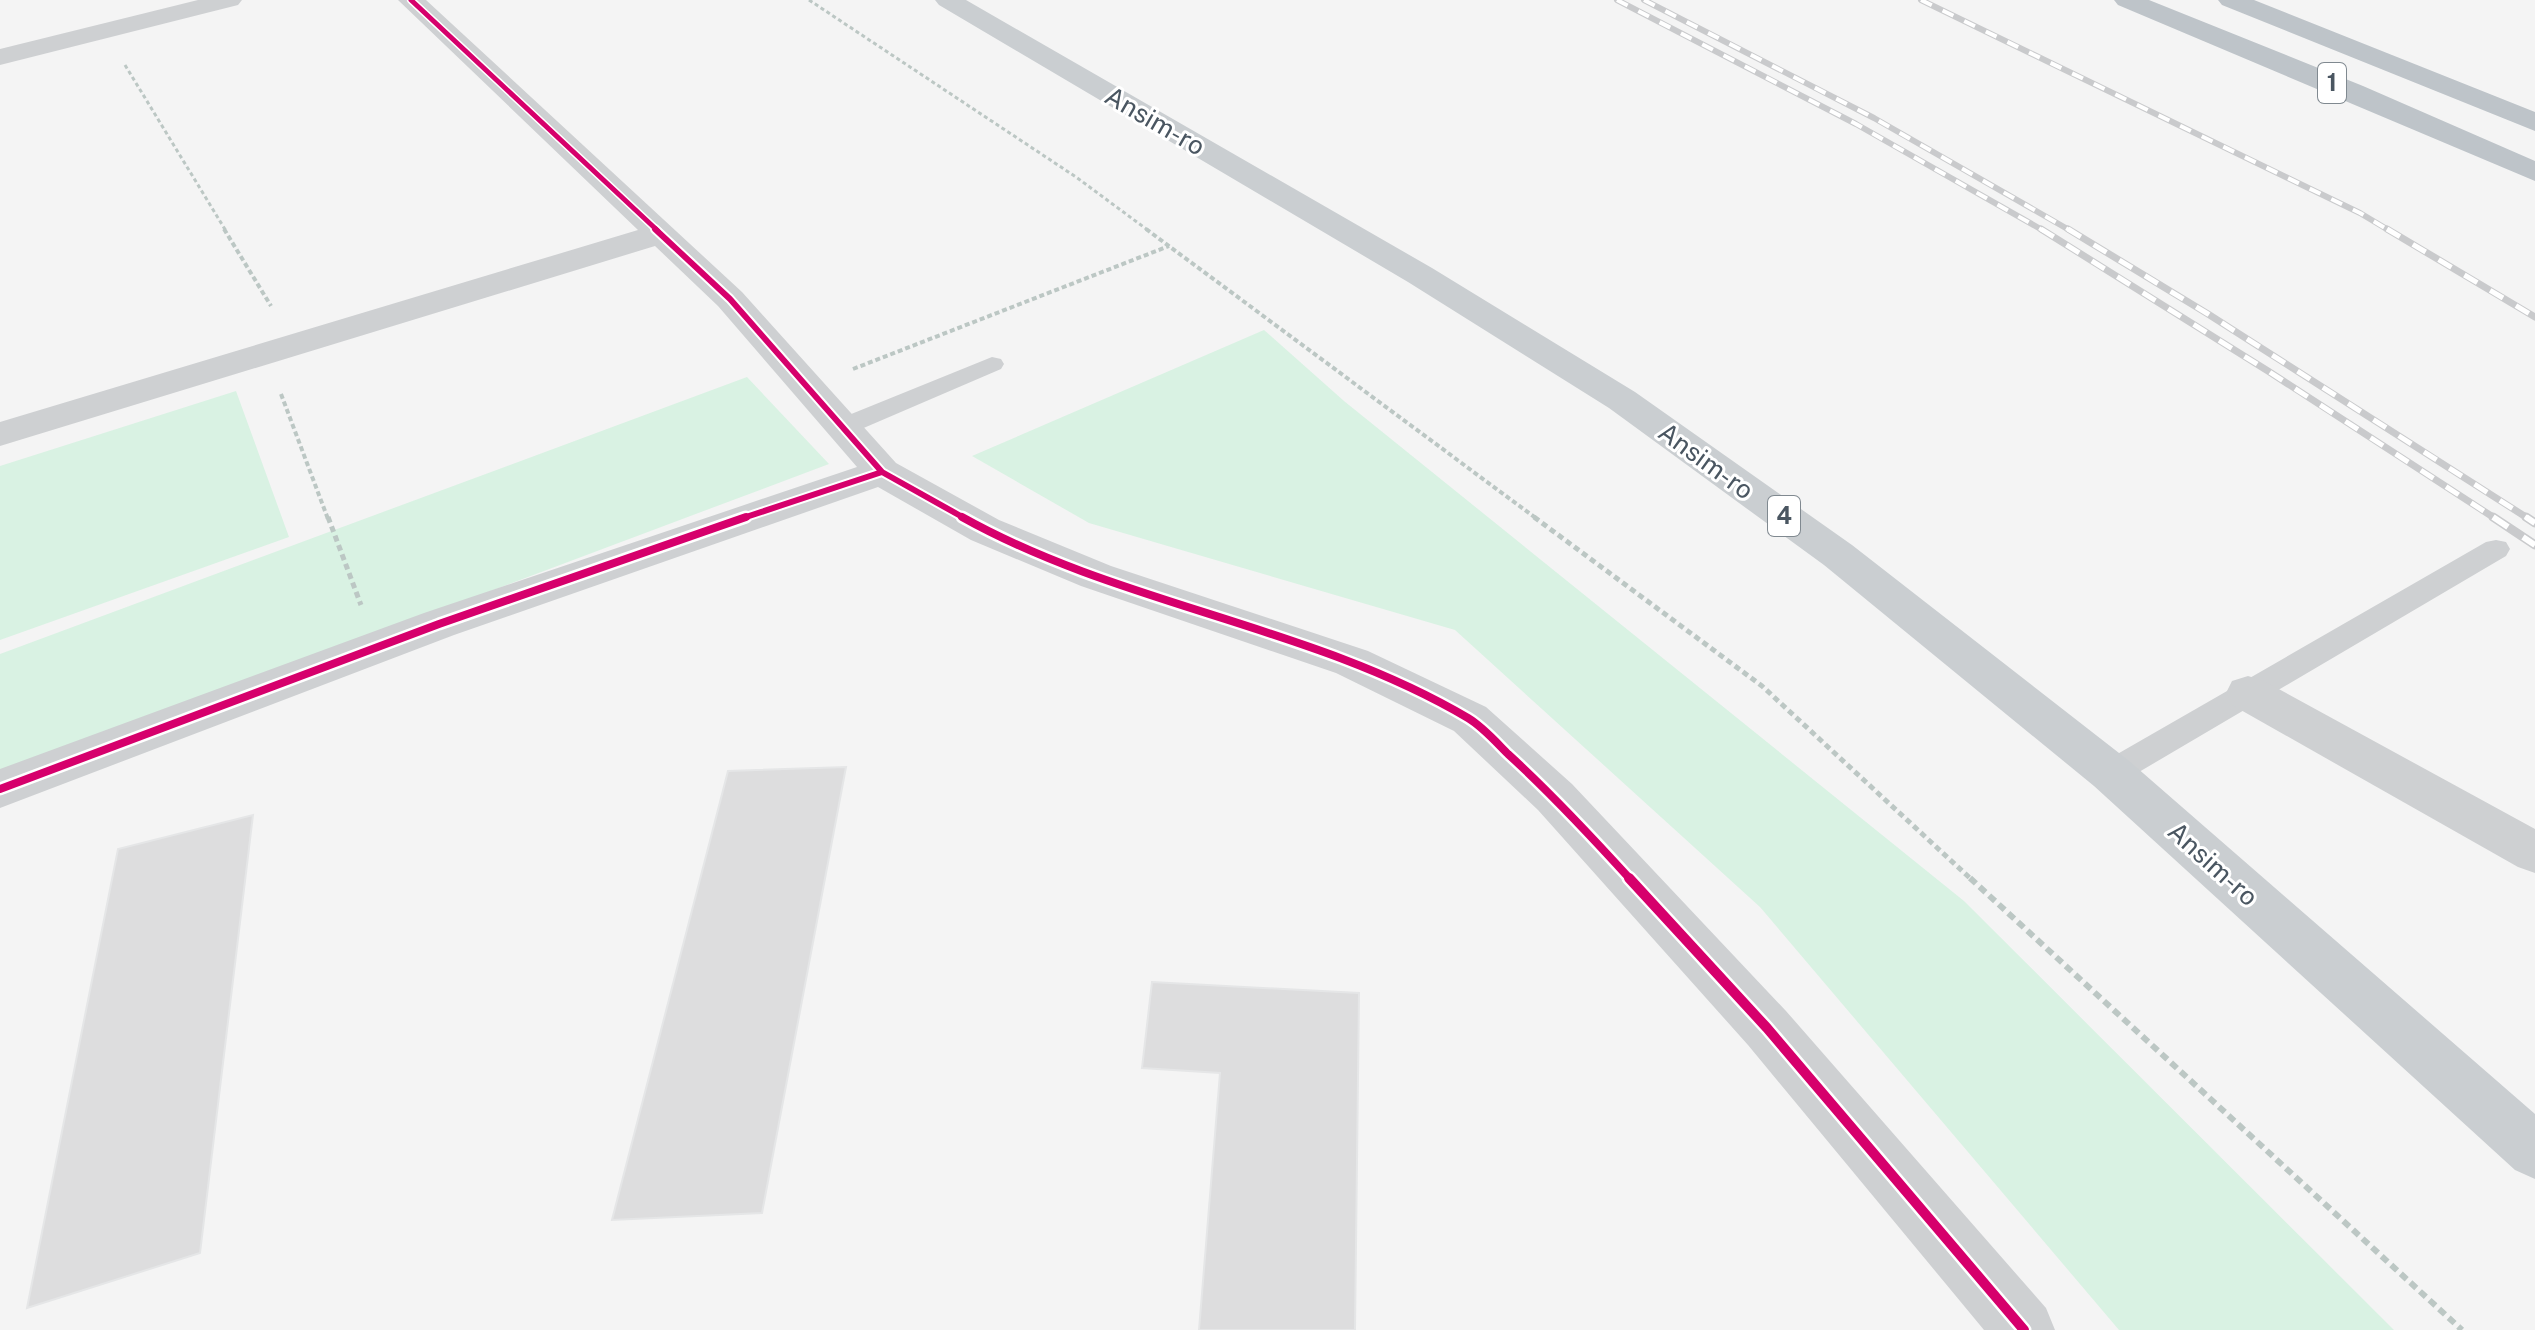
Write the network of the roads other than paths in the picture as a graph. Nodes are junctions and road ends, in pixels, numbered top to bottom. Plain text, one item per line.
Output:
1 (229, 0) edge
2 (411, 0) edge
3 (948, 0) edge
4 (2127, 0) edge
5 (2231, 0) edge
6 (0, 57) edge
7 (2535, 122) edge
8 (2535, 172) edge
9 (660, 234) junction
10 (992, 364) dead end
11 (843, 427) junction
12 (0, 434) edge
13 (882, 472) junction
14 (2496, 549) dead end
15 (2248, 693) junction
16 (2111, 773) junction
17 (0, 789) edge
18 (2535, 853) edge
19 (2535, 1151) edge
20 (2024, 1330) edge

1 - 6 street
2 - 9 street
3 - 16 main road, Ansim-ro / 4
4 - 8 highway, 1
5 - 7 highway, 1
9 - 11 street
9 - 12 street
10 - 11 lane
11 - 13 street
13 - 17 street
13 - 20 street
14 - 15 lane
15 - 16 lane
15 - 18 street
16 - 19 main road, Ansim-ro / 4

